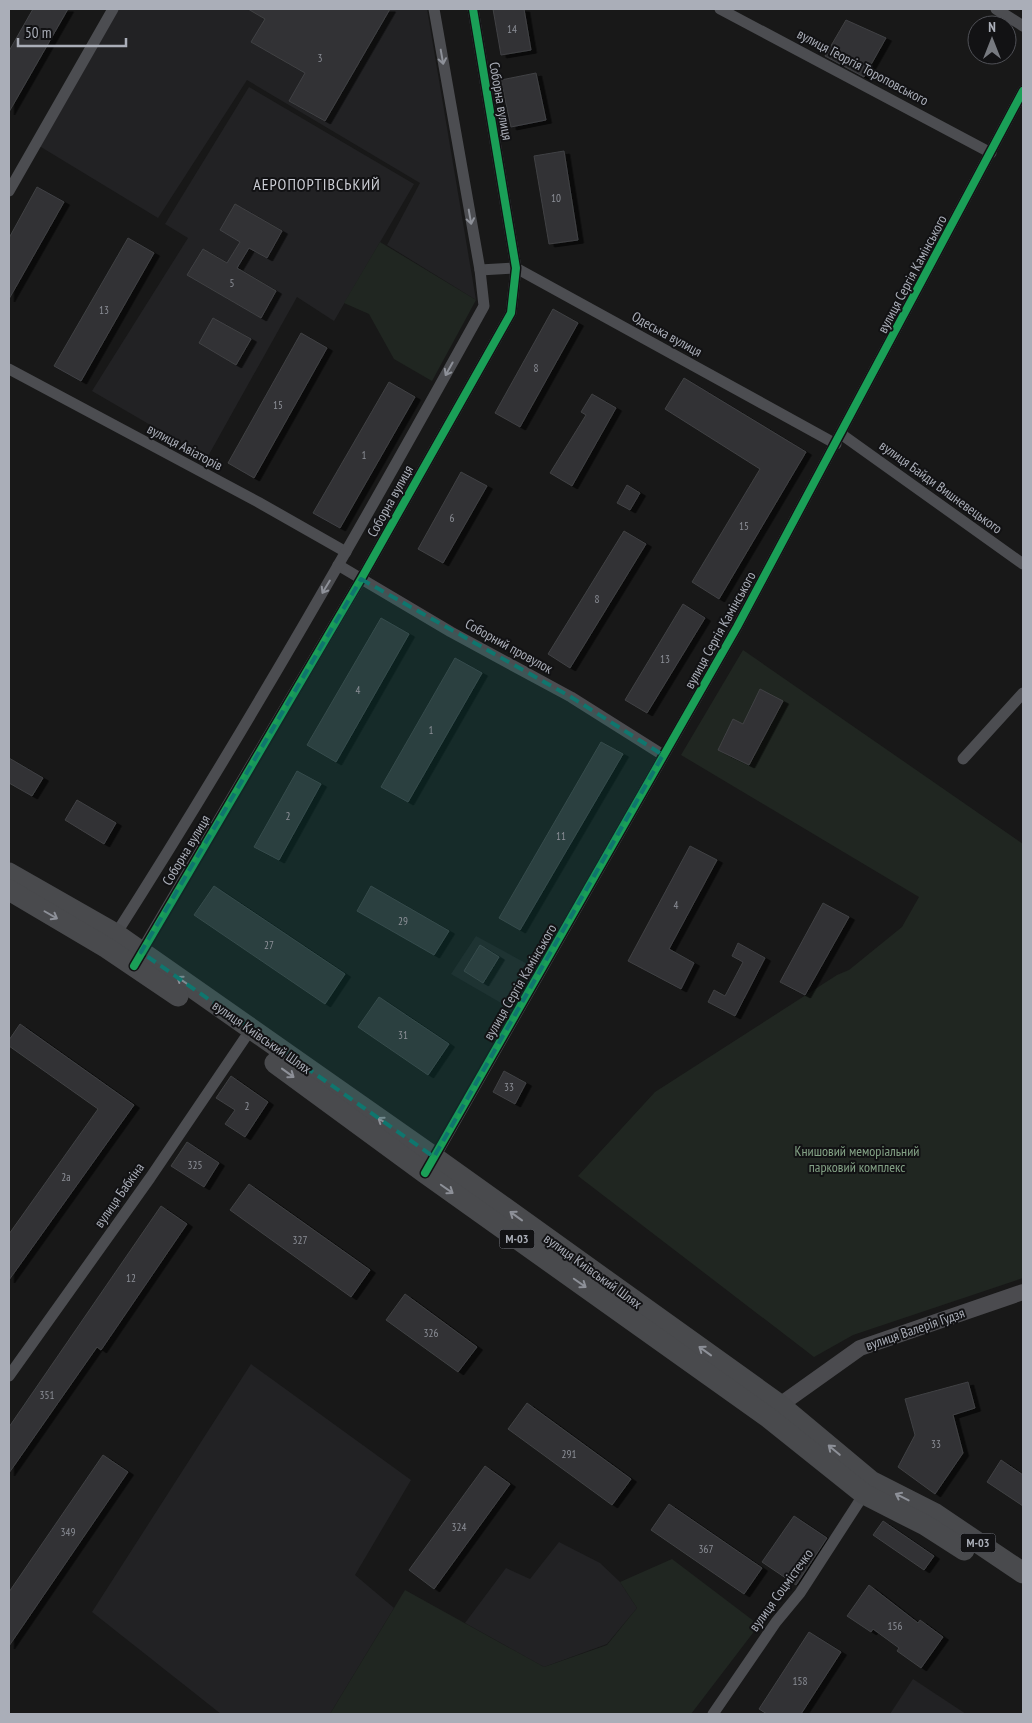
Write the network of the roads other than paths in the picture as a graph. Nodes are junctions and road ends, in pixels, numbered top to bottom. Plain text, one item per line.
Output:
1 (112, 9) edge
2 (434, 9) edge
3 (473, 9) edge
4 (720, 9) edge
5 (996, 9) edge
6 (1023, 26) edge
7 (1023, 91) edge
8 (991, 153) junction
9 (9, 191) edge
10 (516, 268) junction
11 (480, 270) junction
12 (9, 369) edge
13 (839, 439) junction
14 (346, 552) junction
15 (1023, 564) edge
16 (338, 565) junction
17 (361, 578) junction
18 (1023, 692) edge
19 (663, 755) junction
20 (963, 759) dead end
21 (9, 873) edge
22 (9, 890) edge
23 (112, 941) junction
24 (137, 959) junction
25 (248, 1035) junction
26 (430, 1165) junction
27 (1023, 1292) edge
28 (11, 1370) edge
29 (775, 1412) junction
30 (868, 1488) junction
31 (1023, 1573) edge
32 (1023, 1588) edge
33 (713, 1714) edge

1 - 9 street
2 -> 11 street, Соборна вулиця
3 - 10 street, Соборна вулиця
4 - 8 street, вулиця Георгія Тороповського
5 - 6 street
7 - 8 street, вулиця Сергія Камінського
8 - 13 street, вулиця Сергія Камінського
10 - 11 street
10 - 13 street, Одеська вулиця
10 - 17 street, Соборна вулиця
11 -> 14 street, Соборна вулиця
12 - 14 street, вулиця Авіаторів
13 - 15 street, вулиця Байди Вишневецького
13 - 19 street, вулиця Сергія Камінського
14 - 16 street, Соборна вулиця
16 - 17 street, Соборний провулок
16 -> 23 street, Соборна вулиця
17 - 19 street, Соборний провулок
17 - 24 street, Соборна вулиця
18 - 20 street
19 - 26 street, вулиця Сергія Камінського
21 - 23 highway, вулиця Київський Шлях / М-03
22 -> 23 highway, вулиця Київський Шлях / М-03
23 - 24 highway, вулиця Київський Шлях / М-03
24 - 25 highway, вулиця Київський Шлях / М-03
25 - 26 highway, вулиця Київський Шлях / М-03
25 - 28 street, вулиця Бабкіна
26 - 29 highway, вулиця Київський Шлях / М-03
27 - 29 street, вулиця Валерія Гудзя
29 - 30 highway, вулиця Київський Шлях / М-03
31 -> 30 highway, вулиця Київський Шлях / М-03
30 - 32 highway, вулиця Київський Шлях / М-03
30 - 33 street, вулиця Соцмістечко

